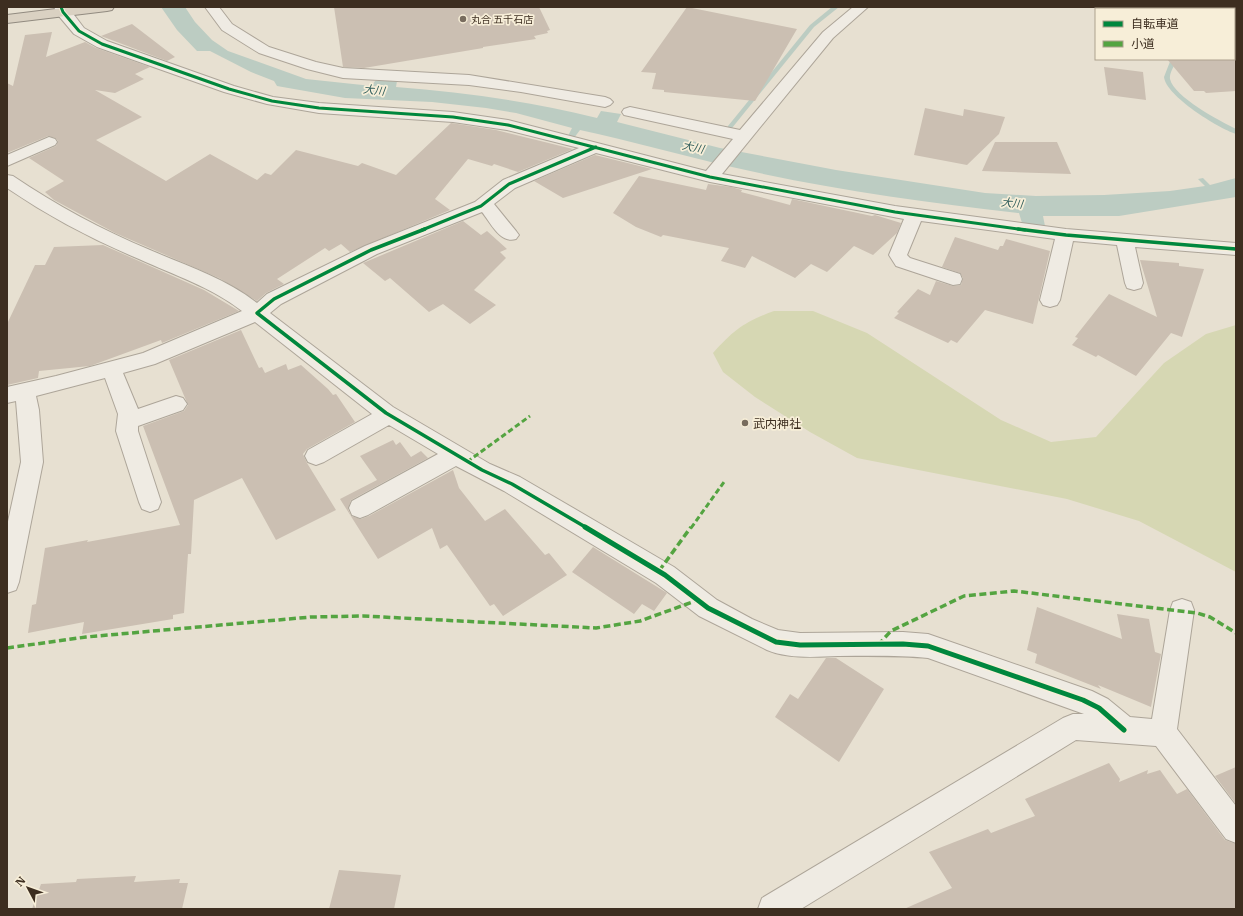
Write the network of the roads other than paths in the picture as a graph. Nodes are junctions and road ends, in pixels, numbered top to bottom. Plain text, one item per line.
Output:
1 (30, 7) edge
2 (107, 7) edge
3 (212, 7) edge
4 (861, 7) edge
5 (7, 10) edge
6 (62, 10) edge
7 (7, 19) edge
8 (605, 102) dead end
9 (630, 112) dead end
10 (744, 136) junction
11 (49, 142) dead end
12 (596, 147) junction
13 (7, 162) edge
14 (714, 172) junction
15 (7, 180) edge
16 (484, 204) junction
17 (915, 215) junction
18 (510, 235) dead end
19 (1065, 235) junction
20 (1125, 240) junction
21 (1236, 249) edge
22 (953, 279) dead end
23 (1134, 283) dead end
24 (1050, 300) dead end
25 (257, 314) junction
26 (111, 369) junction
27 (15, 393) edge
28 (176, 404) dead end
29 (388, 414) junction
30 (129, 418) junction
31 (456, 455) junction
32 (316, 456) dead end
33 (150, 502) dead end
34 (360, 508) dead end
35 (7, 582) edge
36 (1182, 610) dead end
37 (1124, 730) junction
38 (1163, 733) junction
39 (1236, 829) edge
40 (773, 909) edge

1 - 5 highway
2 - 6 highway
3 - 8 street
4 - 10 street
6 - 7 highway
6 - 12 street
9 - 10 street
10 - 14 street
11 - 13 street
12 - 14 street
12 - 16 street
14 - 17 street
15 - 25 street
16 - 18 street
16 - 25 street
17 - 19 street
17 - 22 street
19 - 20 street
19 - 24 street
20 - 21 street
20 - 23 street
25 - 26 street
25 - 29 street
26 - 27 street
26 - 30 street
27 - 35 street
28 - 30 street
29 - 31 street
29 - 32 street
30 - 33 street
31 - 34 street
31 - 37 street
36 - 38 street
37 - 38 street
37 - 40 street
38 - 39 street

